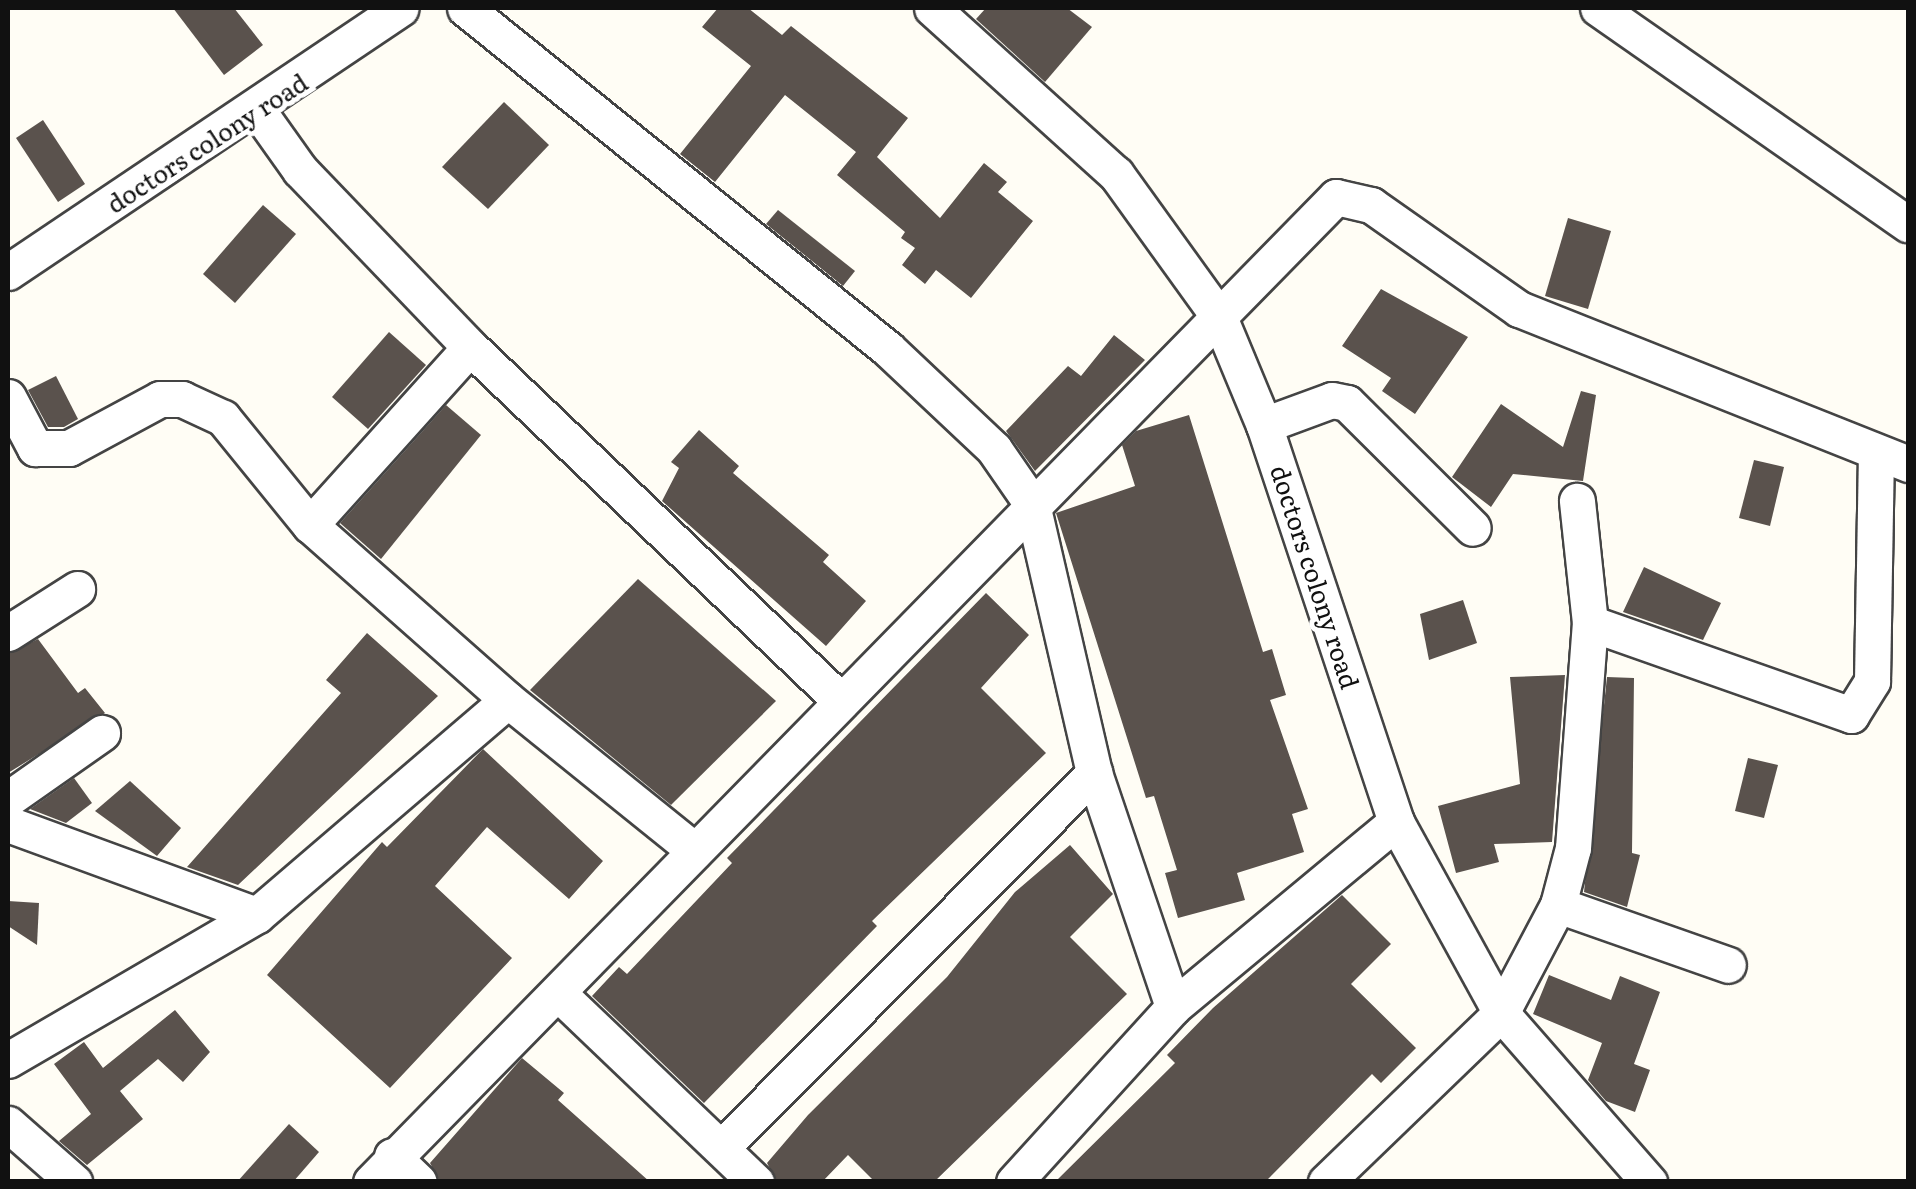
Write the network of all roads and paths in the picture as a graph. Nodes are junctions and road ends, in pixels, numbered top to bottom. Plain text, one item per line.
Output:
1 (401, 8) edge
2 (465, 8) edge
3 (932, 8) edge
4 (1598, 8) edge
5 (258, 111) junction
6 (1908, 224) edge
7 (8, 272) edge
8 (1218, 317) junction
9 (470, 348) junction
10 (8, 397) edge
11 (1264, 425) junction
12 (21, 457) edge
13 (1892, 458) edge
14 (1577, 501) dead end
15 (1032, 504) junction
16 (310, 525) junction
17 (1473, 528) dead end
18 (77, 590) dead end
19 (1590, 624) junction
20 (8, 633) edge
21 (508, 700) junction
22 (840, 700) junction
23 (102, 732) dead end
24 (1094, 773) junction
25 (8, 799) edge
26 (1396, 822) junction
27 (8, 824) edge
28 (696, 850) junction
29 (1558, 906) junction
30 (257, 914) junction
31 (1728, 965) dead end
32 (558, 993) junction
33 (1173, 1007) junction
34 (1502, 1013) junction
35 (8, 1060) edge
36 (8, 1124) edge
37 (722, 1147) junction
38 (381, 1169) edge
39 (74, 1182) edge
40 (419, 1182) edge
41 (756, 1182) edge
42 (1014, 1182) edge
43 (1326, 1182) edge
44 (1650, 1182) edge

1 - 5 street, doctors colony road
2 - 15 street
3 - 8 street, doctors colony road
4 - 6 street
5 - 7 street, doctors colony road
5 - 9 street
8 - 11 street, doctors colony road
8 - 13 street
8 - 15 street
9 - 16 street
9 - 22 street
10 - 12 street
11 - 17 street
11 - 26 street, doctors colony road
12 - 16 street
13 - 19 street
14 - 19 street
15 - 22 street
15 - 24 street
16 - 21 street
18 - 20 street
19 - 29 street
21 - 28 street
21 - 30 street
22 - 28 street
23 - 25 street
24 - 33 street
24 - 37 street
26 - 33 street
26 - 34 street, doctors colony road
27 - 30 street
28 - 32 street
29 - 31 street
29 - 34 street
30 - 35 street
32 - 37 street
32 - 38 street
33 - 42 street
34 - 43 street
34 - 44 street, doctors colony road
36 - 39 street
37 - 41 street
38 - 40 street

